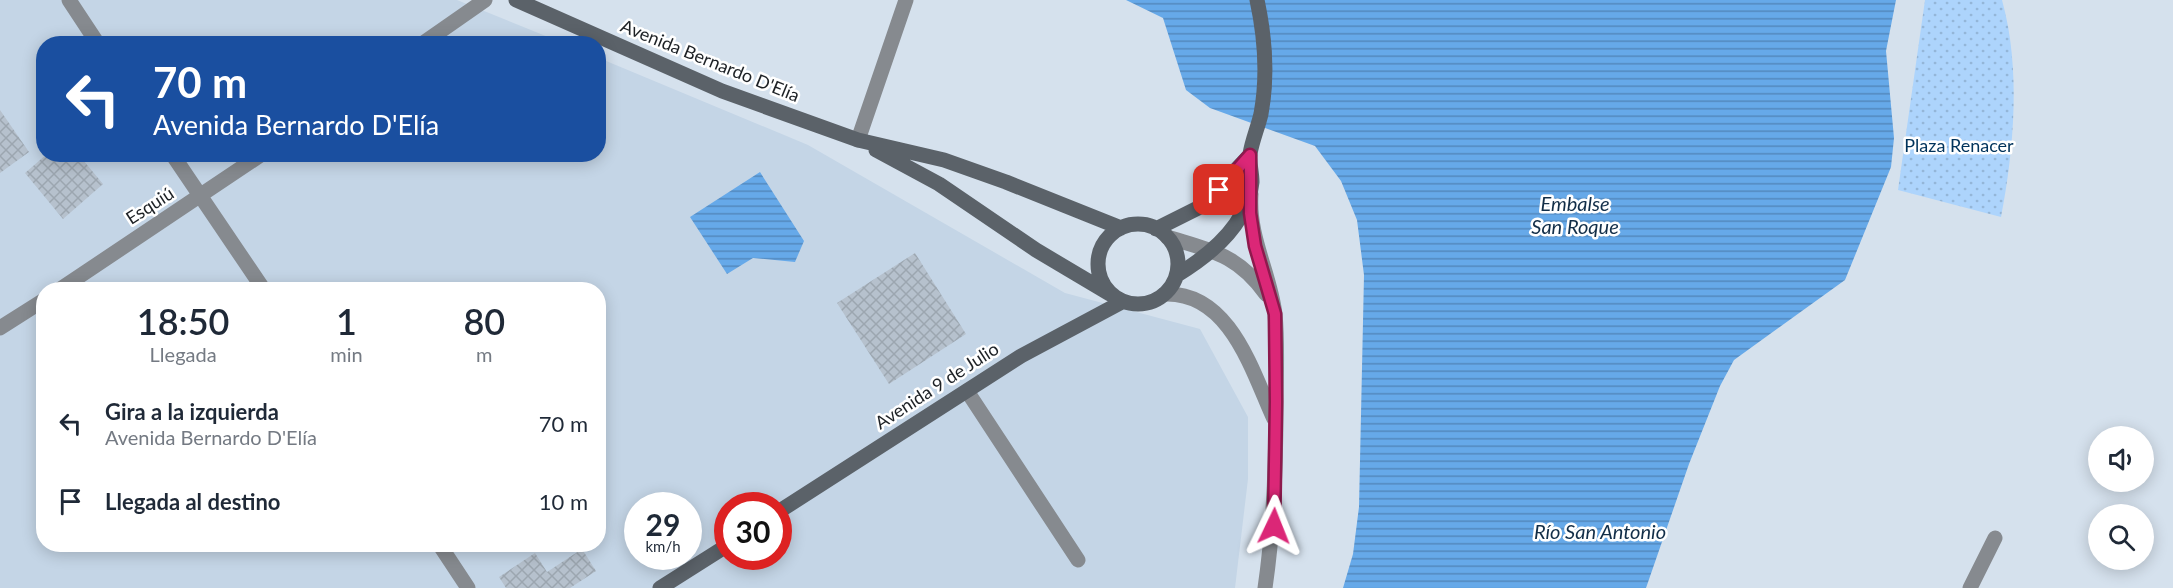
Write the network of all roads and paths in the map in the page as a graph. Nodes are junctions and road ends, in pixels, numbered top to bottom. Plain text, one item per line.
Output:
1 (69, 0) edge
2 (485, 0) edge
3 (516, 0) edge
4 (906, 0) edge
5 (1257, 0) edge
6 (93, 36) edge
7 (433, 36) edge
8 (597, 36) edge
9 (606, 40) edge
10 (858, 140) junction
11 (1250, 155) junction
12 (177, 162) edge
13 (251, 162) edge
14 (1252, 182) junction
15 (201, 197) junction
16 (1121, 228) junction
17 (1162, 233) junction
18 (1212, 251) junction
19 (1177, 275) junction
20 (71, 282) edge
21 (259, 282) edge
22 (1165, 294) junction
23 (1116, 298) junction
24 (1272, 301) junction
25 (36, 305) edge
26 (0, 328) edge
27 (967, 391) junction
28 (1276, 425) junction
29 (792, 503) edge
30 (1995, 538) dead end
31 (444, 552) edge
32 (714, 554) edge
33 (1078, 560) dead end
34 (468, 588) edge
35 (660, 588) edge
36 (1265, 588) edge
37 (1970, 588) edge

1 - 6 street
2 - 7 street
3 - 8 main road, Avenida Bernardo D'Elía
4 - 10 street
5 - 11 main road
9 - 10 main road, Avenida Bernardo D'Elía
10 - 16 main road, Avenida Bernardo D'Elía
10 - 23 main road, Avenida Bernardo D'Elía
11 - 14 main road
11 - 17 main road
12 - 15 street
13 - 15 street, Esquiú
14 - 18 main road
14 - 24 street
15 - 20 street, Esquiú
15 - 21 street
16 - 17 main road
16 - 23 main road
17 - 18 street
17 - 19 main road
18 - 19 main road
18 - 24 street
19 - 22 main road
22 - 23 main road
22 - 28 street
23 - 27 main road, Avenida 9 de Julio
24 - 28 street
25 - 26 street
27 - 29 main road, Avenida 9 de Julio
27 - 33 street
28 - 36 street
30 - 37 street
31 - 34 street
32 - 35 main road

